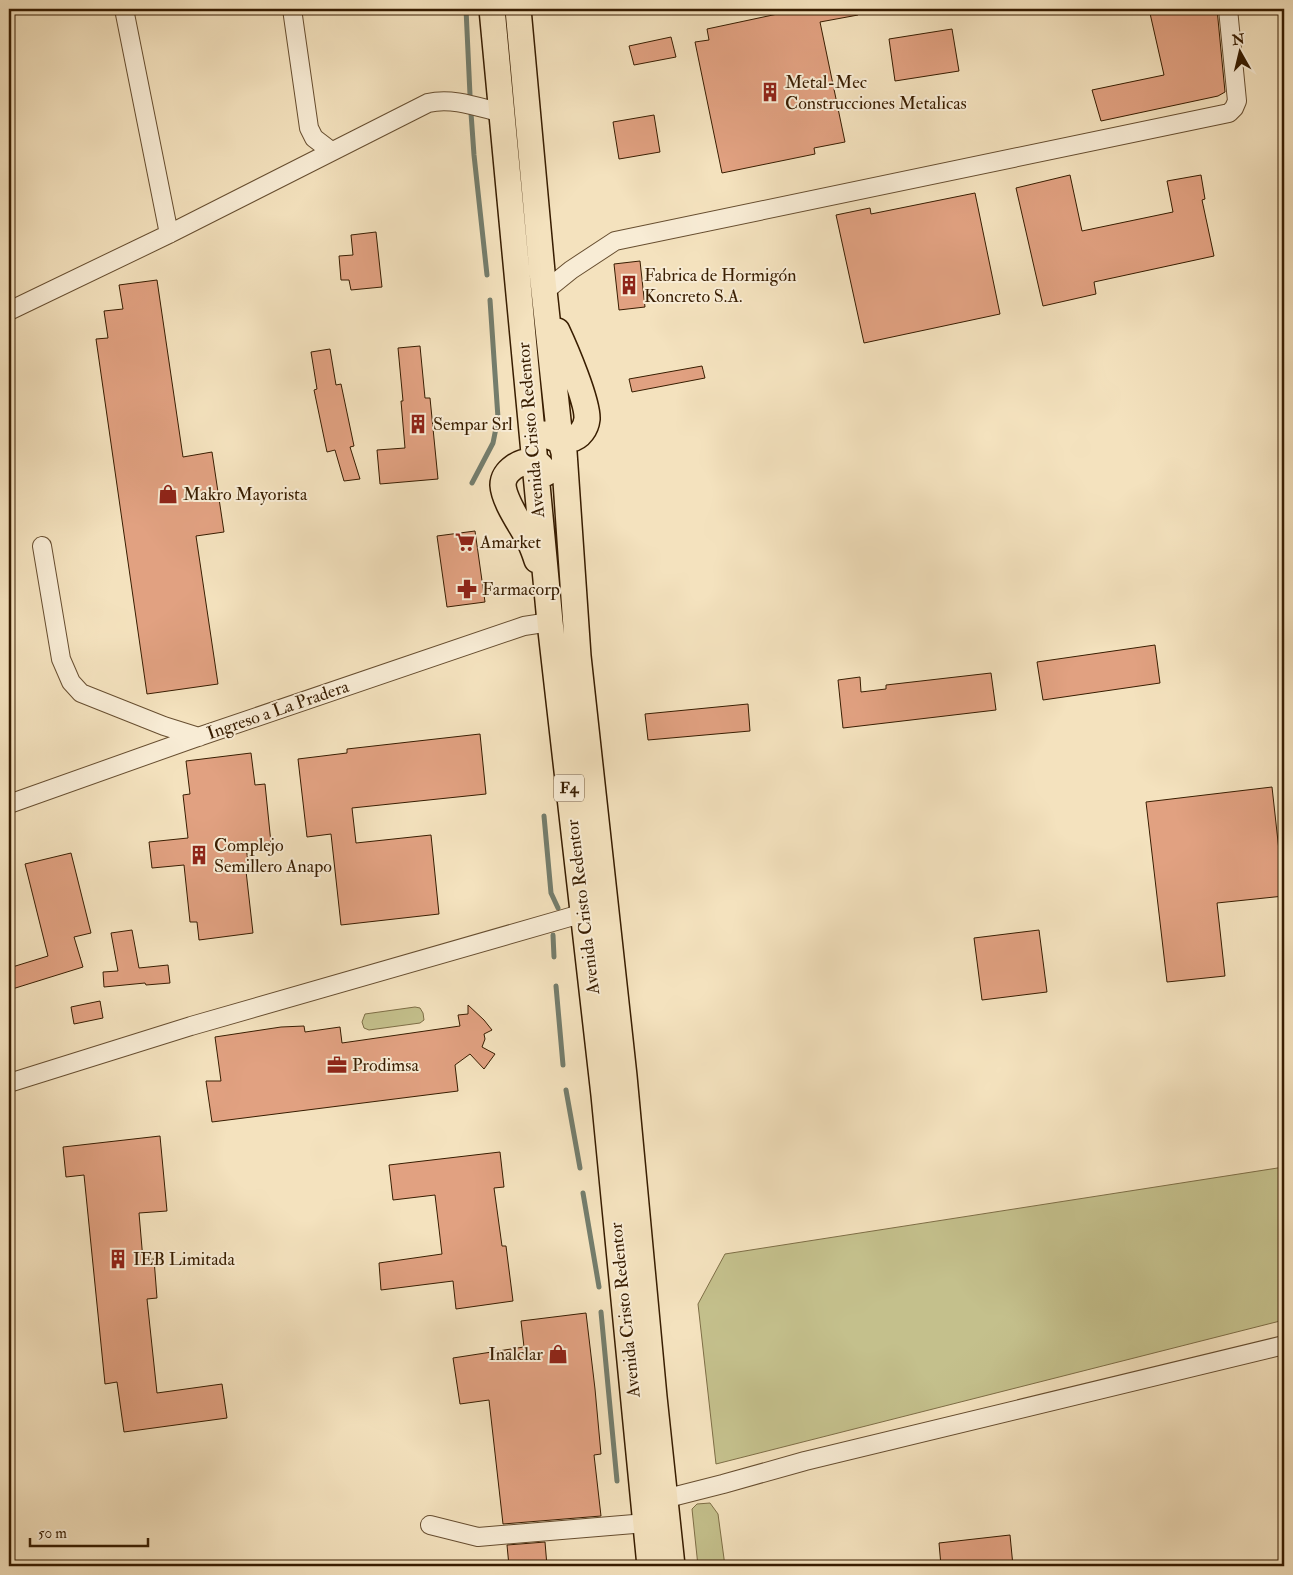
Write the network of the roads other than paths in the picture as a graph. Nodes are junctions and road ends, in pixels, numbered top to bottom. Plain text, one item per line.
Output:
1 (124, 9) edge
2 (292, 9) edge
3 (492, 9) edge
4 (518, 9) edge
5 (1228, 9) edge
6 (502, 113) junction
7 (331, 151) junction
8 (169, 234) junction
9 (518, 283) junction
10 (546, 301) junction
11 (9, 311) edge
12 (560, 440) junction
13 (534, 462) junction
14 (42, 546) dead end
15 (546, 584) junction
16 (550, 622) junction
17 (578, 656) junction
18 (199, 737) junction
19 (9, 804) edge
20 (584, 913) junction
21 (9, 1084) edge
22 (1284, 1345) edge
23 (664, 1499) junction
24 (646, 1523) junction
25 (430, 1525) dead end
26 (650, 1566) edge
27 (672, 1566) edge

1 - 8 street
2 - 7 street
3 - 6 highway, Avenida Cristo Redentor / F4
4 - 10 highway
5 - 10 street
6 - 7 street
6 - 9 highway, Avenida Cristo Redentor / F4
7 - 8 street
8 - 11 street
9 - 12 highway
9 - 13 highway, Avenida Cristo Redentor / F4
10 - 12 highway
12 - 17 highway, Avenida Cristo Redentor / F4
13 - 15 highway, Avenida Cristo Redentor / F4
13 - 15 highway
13 - 17 highway
14 - 18 street
15 - 16 highway, Avenida Cristo Redentor / F4
16 - 18 street, Ingreso a La Pradera
16 - 20 highway, Avenida Cristo Redentor / F4
17 - 23 highway, Avenida Cristo Redentor / F4
18 - 19 street, Ingreso a La Pradera
20 - 21 street
20 - 24 highway, Avenida Cristo Redentor / F4
22 - 23 street
23 - 27 highway, Avenida Cristo Redentor / F4
24 - 25 street
24 - 26 highway, Avenida Cristo Redentor / F4

